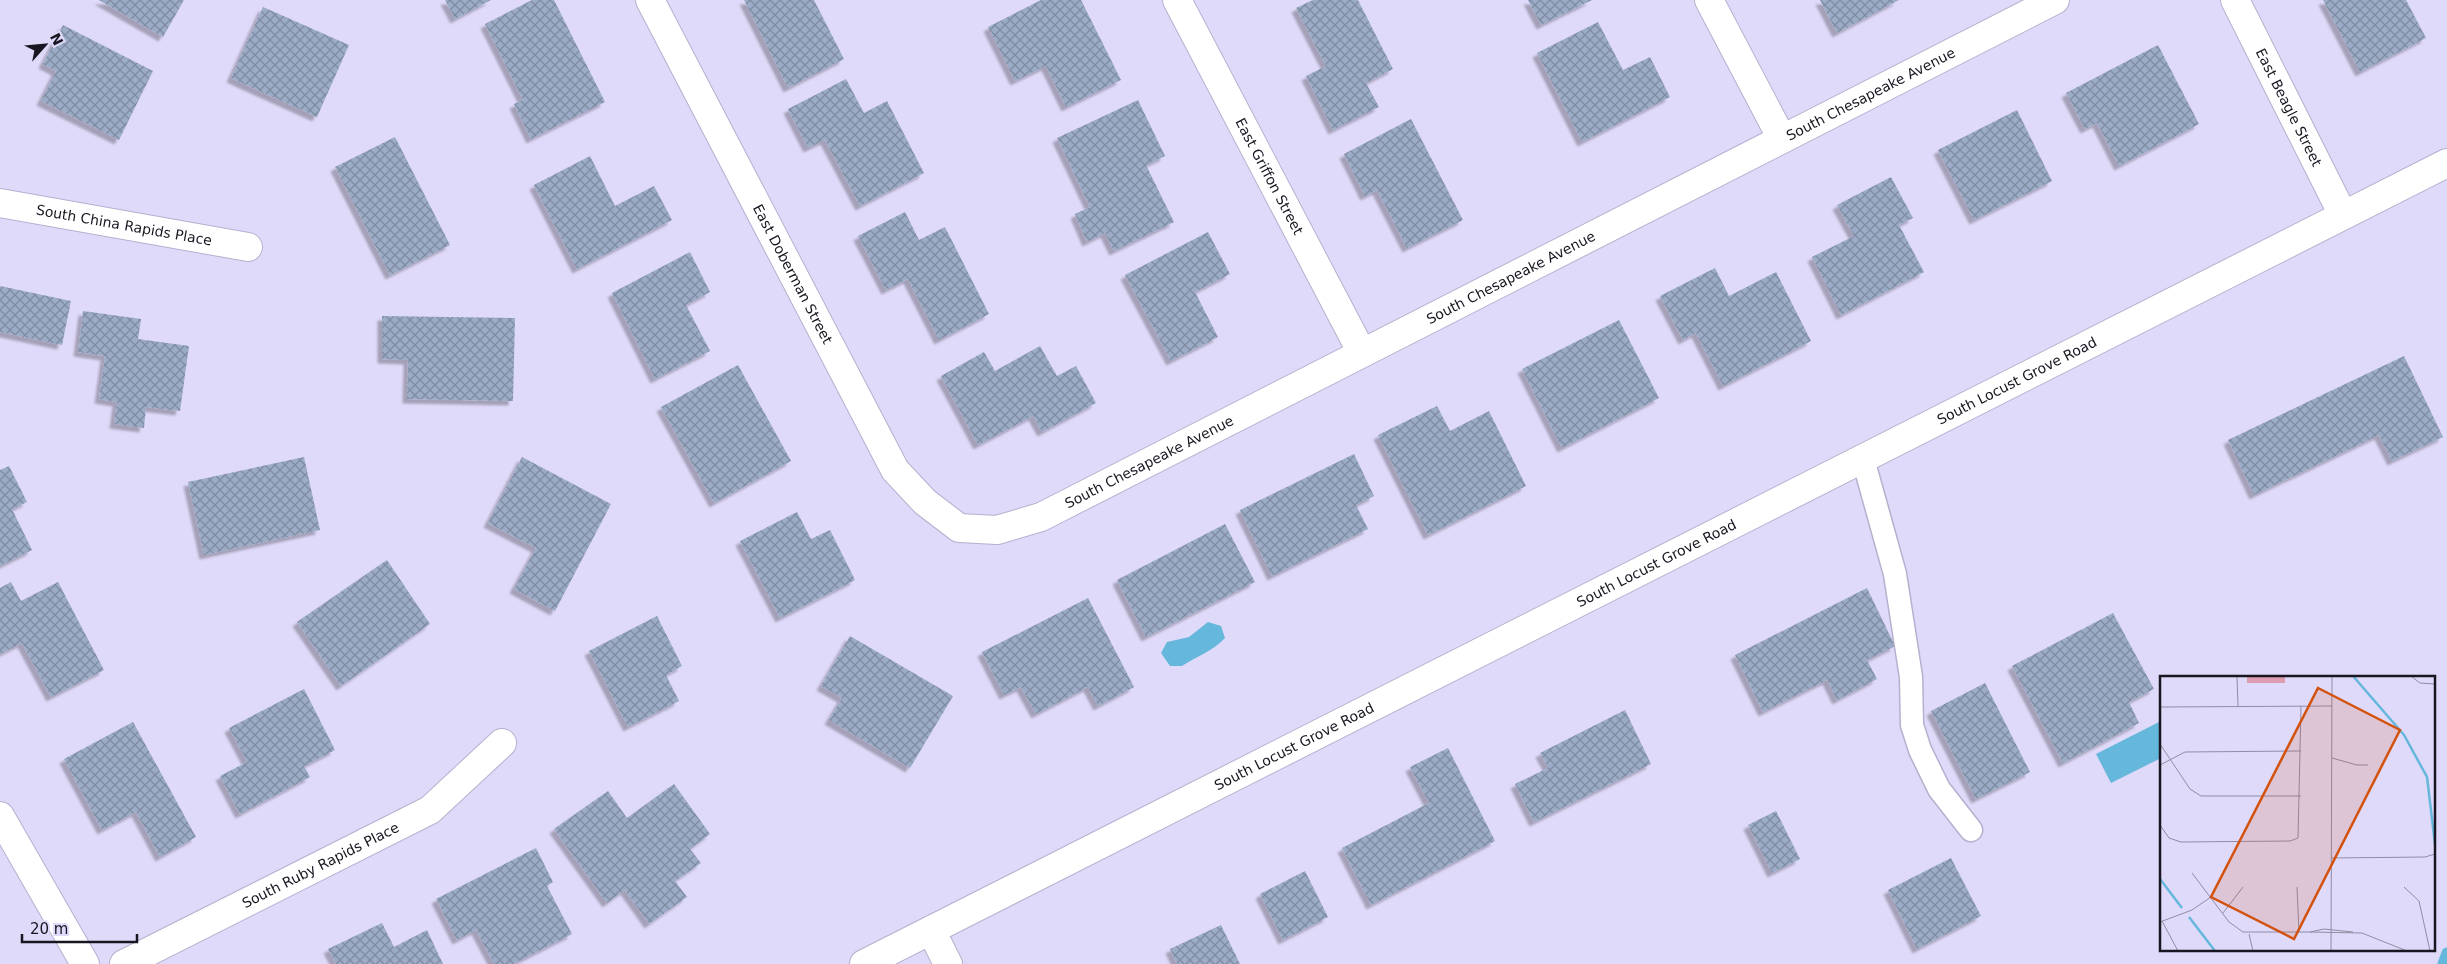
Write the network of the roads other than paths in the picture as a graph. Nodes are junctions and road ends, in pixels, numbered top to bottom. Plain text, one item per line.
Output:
1 (650, 0) edge
2 (1178, 0) edge
3 (1709, 0) edge
4 (2056, 0) edge
5 (2234, 0) edge
6 (1782, 139) junction
7 (2447, 163) edge
8 (0, 203) edge
9 (2343, 215) junction
10 (248, 247) dead end
11 (1362, 353) junction
12 (1862, 459) junction
13 (959, 528) joint
14 (502, 743) dead end
15 (0, 816) edge
16 (1971, 830) dead end
17 (931, 930) junction
18 (85, 964) edge
19 (124, 964) edge
20 (864, 964) edge
21 (948, 964) edge

1 - 13 street, East Doberman Street
2 - 11 street, East Griffon Street
3 - 6 street
4 - 6 street, South Chesapeake Avenue
5 - 9 street, East Beagle Street
6 - 11 street, South Chesapeake Avenue
7 - 9 street, South Locust Grove Road
8 - 10 street, South China Rapids Place
9 - 12 street, South Locust Grove Road
11 - 13 street, South Chesapeake Avenue
12 - 16 lane
12 - 17 street, South Locust Grove Road
14 - 19 street, South Ruby Rapids Place
15 - 18 street
17 - 20 street, South Locust Grove Road
17 - 21 street

